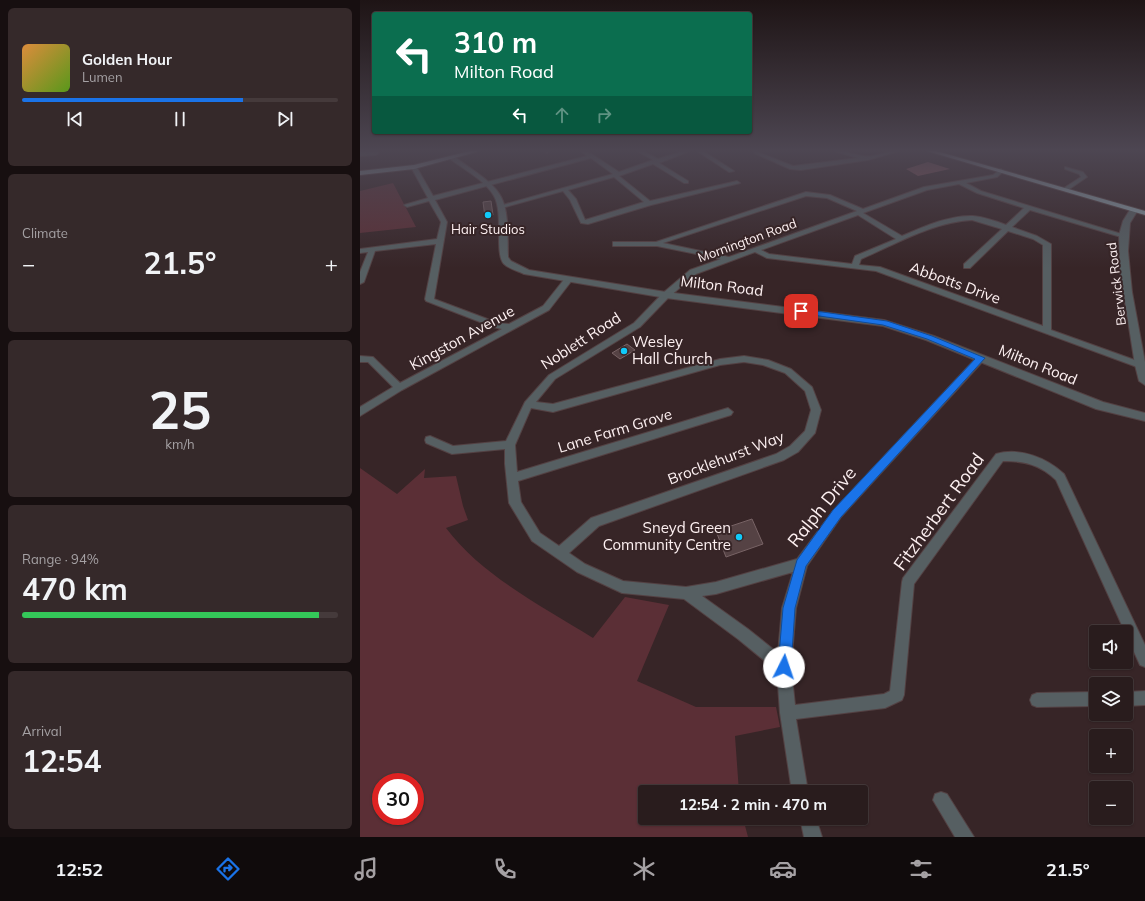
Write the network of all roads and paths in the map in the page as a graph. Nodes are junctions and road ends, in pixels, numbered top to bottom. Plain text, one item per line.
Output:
1 (427, 190) edge
2 (465, 190) edge
3 (493, 190) edge
4 (565, 190) joint
5 (635, 190) edge
6 (703, 190) edge
7 (920, 190) edge
8 (975, 190) edge
9 (1069, 190) edge
10 (432, 199) junction
11 (649, 203) junction
12 (407, 205) dead end
13 (502, 206) junction
14 (1028, 208) junction
15 (1134, 210) junction
16 (861, 212) junction
17 (1145, 213) edge
18 (1007, 228) junction
19 (1123, 236) junction
20 (901, 239) junction
21 (440, 241) junction
22 (616, 244) dead end
23 (657, 244) junction
24 (372, 250) junction
25 (756, 250) junction
26 (360, 251) edge
27 (729, 259) junction
28 (855, 266) junction
29 (968, 266) dead end
30 (569, 279) junction
31 (360, 282) edge
32 (666, 294) junction
33 (509, 328) junction
34 (1047, 332) junction
35 (981, 358) junction
36 (360, 359) edge
37 (1140, 365) junction
38 (1145, 381) edge
39 (400, 388) junction
40 (528, 404) junction
41 (360, 412) edge
42 (728, 412) dead end
43 (1145, 417) edge
44 (430, 440) dead end
45 (510, 446) junction
46 (512, 478) junction
47 (560, 554) junction
48 (801, 564) junction
49 (686, 593) junction
50 (1145, 660) edge
51 (784, 667) junction
52 (1133, 698) edge
53 (1145, 698) edge
54 (1089, 699) edge
55 (1037, 700) dead end
56 (788, 713) junction
57 (799, 785) edge
58 (941, 800) dead end
59 (810, 825) edge
60 (813, 837) edge
61 (965, 837) edge

1 - 10 street
2 - 10 street
3 - 13 street, Milton Road
4 - 11 street
4 - 13 street
5 - 11 street
6 - 11 street
7 - 16 street, Mornington Road
8 - 14 street
9 - 15 highway
10 - 12 street
10 - 21 street
13 - 30 street, Milton Road
14 - 18 street
14 - 19 street
15 - 17 highway
15 - 19 street, Berwick Road
16 - 20 street
16 - 23 street
16 - 25 street, Mornington Road
18 - 20 street
18 - 29 street
18 - 34 street
19 - 37 street, Berwick Road
20 - 28 street
21 - 24 street
21 - 33 street
22 - 23 street
23 - 27 street
24 - 26 street
24 - 31 street
25 - 27 street, Mornington Road
25 - 28 street, Abbotts Drive
27 - 32 street, Mornington Road
28 - 34 street, Abbotts Drive
30 - 32 street, Milton Road
30 - 33 street, Kingston Avenue
32 - 35 street, Milton Road
32 - 40 street, Noblett Road
33 - 39 street, Kingston Avenue
34 - 37 street, Abbotts Drive
35 - 43 street, Milton Road
35 - 48 street, Ralph Drive
36 - 39 street
37 - 38 street, Berwick Road
39 - 41 street, Kingston Avenue
40 - 45 street, Noblett Road
40 - 47 street, Brocklehurst Way
42 - 46 street, Lane Farm Grove
44 - 45 street
45 - 46 street, Noblett Road
46 - 47 street, Noblett Road
47 - 49 street, Noblett Road
48 - 49 street, Noblett Road
48 - 51 street, Ralph Drive
49 - 51 street, Noblett Road
50 - 56 street, Fitzherbert Road
51 - 56 street, Ralph Drive
52 - 53 street
54 - 55 street
56 - 57 street, Ralph Drive
58 - 61 street
59 - 60 street

